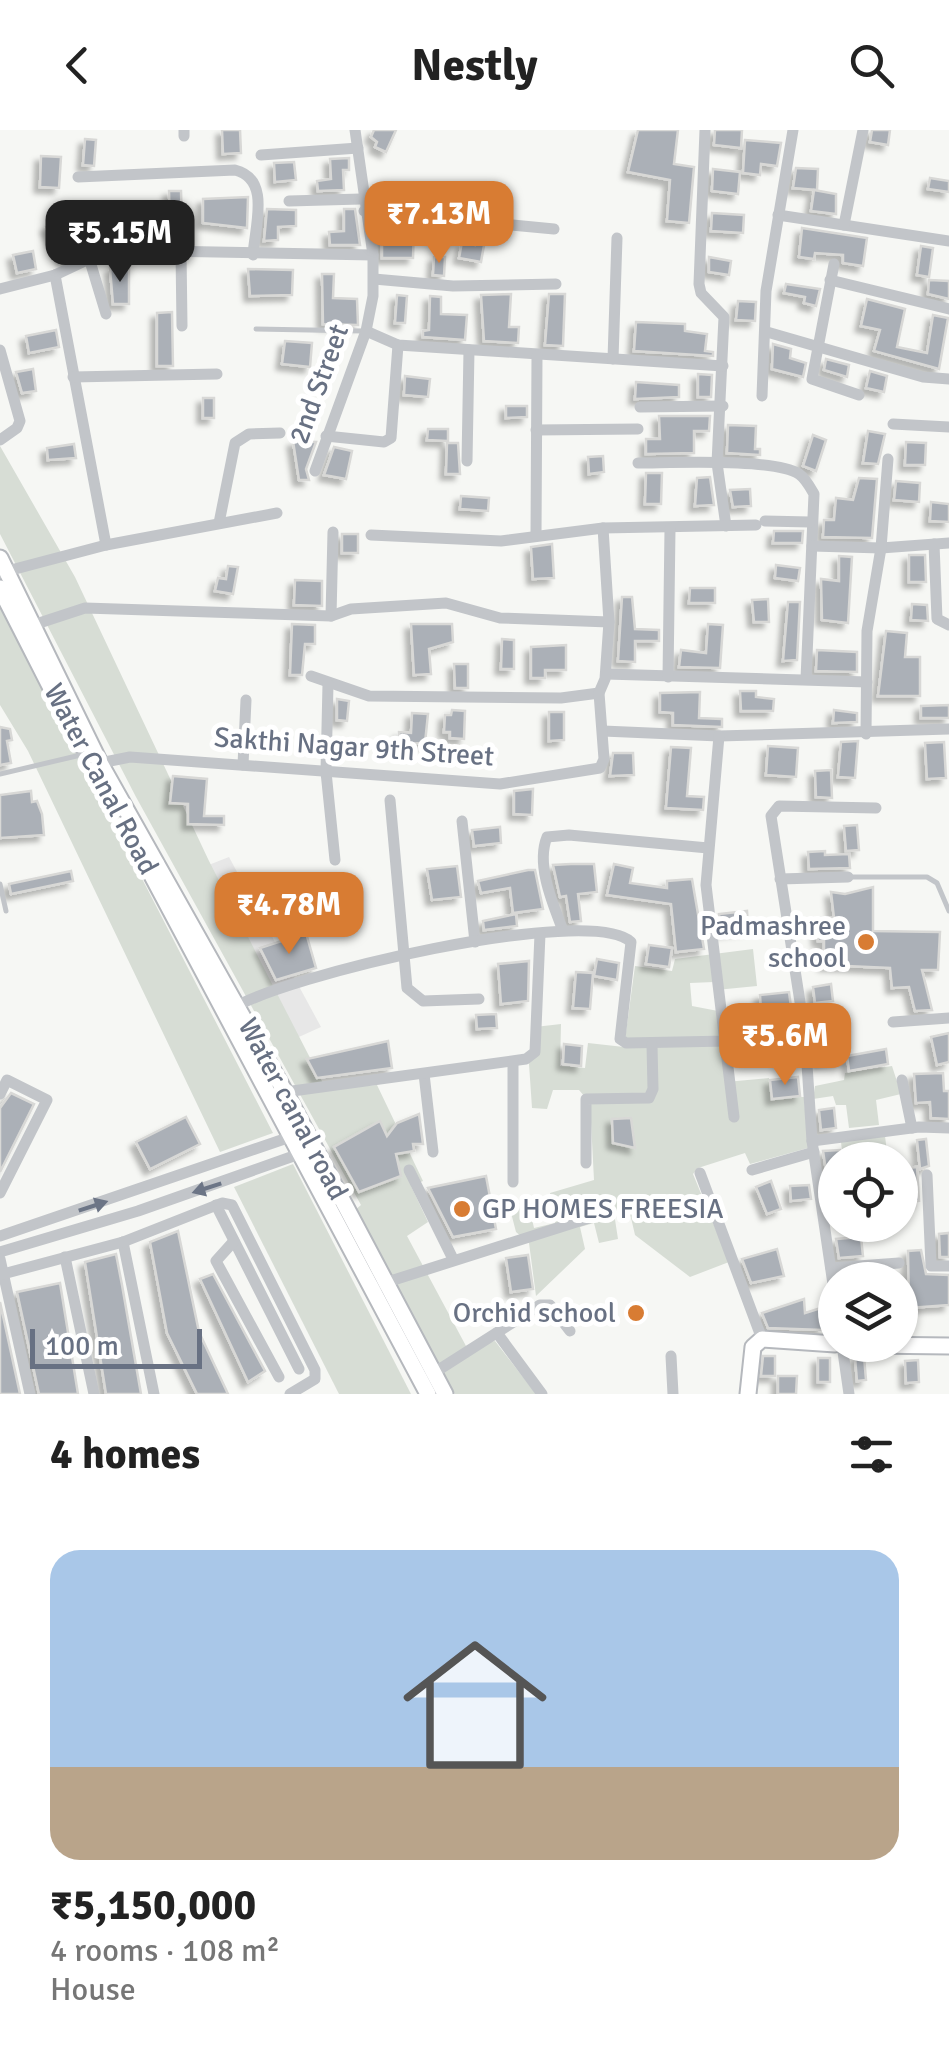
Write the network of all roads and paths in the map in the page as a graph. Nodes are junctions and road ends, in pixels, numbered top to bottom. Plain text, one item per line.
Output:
1 (355, 130) edge
2 (705, 130) edge
3 (793, 130) edge
4 (863, 130) edge
5 (358, 148) junction
6 (261, 154) dead end
7 (78, 177) dead end
8 (289, 201) dead end
9 (363, 205) junction
10 (778, 215) junction
11 (844, 225) junction
12 (554, 229) dead end
13 (617, 238) dead end
14 (949, 241) edge
15 (181, 251) junction
16 (253, 254) junction
17 (372, 255) junction
18 (89, 258) junction
19 (834, 264) dead end
20 (55, 276) junction
21 (374, 279) junction
22 (830, 280) junction
23 (556, 284) dead end
24 (0, 289) edge
25 (949, 309) edge
26 (106, 314) dead end
27 (182, 326) dead end
28 (256, 329) dead end
29 (366, 331) junction
30 (767, 332) junction
31 (398, 344) junction
32 (816, 346) junction
33 (0, 350) edge
34 (469, 350) junction
35 (537, 356) junction
36 (613, 359) junction
37 (723, 366) junction
38 (217, 374) dead end
39 (73, 377) junction
40 (949, 379) edge
41 (859, 395) dead end
42 (762, 396) dead end
43 (722, 406) junction
44 (640, 407) dead end
45 (892, 424) dead end
46 (949, 427) edge
47 (638, 429) dead end
48 (536, 430) junction
49 (280, 433) dead end
50 (326, 436) junction
51 (0, 440) edge
52 (888, 460) dead end
53 (468, 461) dead end
54 (638, 463) dead end
55 (718, 463) junction
56 (315, 470) dead end
57 (277, 513) dead end
58 (810, 522) junction
59 (219, 523) junction
60 (726, 526) junction
61 (602, 528) junction
62 (670, 529) junction
63 (332, 532) dead end
64 (371, 535) dead end
65 (536, 536) junction
66 (949, 543) edge
67 (106, 544) junction
68 (934, 544) junction
69 (812, 546) junction
70 (881, 548) junction
71 (2, 568) edge
72 (0, 588) edge
73 (331, 616) junction
74 (608, 622) junction
75 (28, 626) junction
76 (949, 626) edge
77 (606, 674) junction
78 (310, 676) dead end
79 (668, 677) junction
80 (806, 679) junction
81 (867, 682) junction
82 (328, 684) junction
83 (599, 693) junction
84 (246, 700) dead end
85 (949, 729) edge
86 (603, 731) junction
87 (866, 734) junction
88 (719, 736) junction
89 (85, 754) junction
90 (100, 763) junction
91 (243, 765) junction
92 (326, 772) junction
93 (0, 774) edge
94 (390, 800) dead end
95 (876, 808) dead end
96 (462, 822) dead end
97 (708, 848) junction
98 (335, 860) dead end
99 (848, 877) joint
100 (780, 879) junction
101 (0, 884) edge
102 (949, 910) edge
103 (6, 911) dead end
104 (562, 928) junction
105 (540, 934) junction
106 (475, 942) junction
107 (403, 953) junction
108 (479, 999) dead end
109 (232, 1009) junction
110 (949, 1018) edge
111 (893, 1022) dead end
112 (805, 1034) junction
113 (605, 1038) dead end
114 (620, 1039) junction
115 (728, 1041) junction
116 (652, 1044) junction
117 (513, 1062) junction
118 (424, 1074) junction
119 (902, 1080) dead end
120 (285, 1092) junction
121 (0, 1094) edge
122 (734, 1117) dead end
123 (912, 1128) junction
124 (949, 1128) edge
125 (299, 1134) junction
126 (813, 1146) junction
127 (315, 1148) junction
128 (433, 1152) dead end
129 (299, 1155) junction
130 (586, 1163) dead end
131 (818, 1168) edge
132 (409, 1170) dead end
133 (752, 1170) dead end
134 (700, 1173) dead end
135 (927, 1175) dead end
136 (513, 1182) dead end
137 (0, 1193) edge
138 (132, 1194) junction
139 (216, 1205) junction
140 (138, 1211) junction
141 (589, 1218) dead end
142 (147, 1232) junction
143 (0, 1236) edge
144 (234, 1240) junction
145 (122, 1242) junction
146 (360, 1250) junction
147 (0, 1255) edge
148 (65, 1256) junction
149 (453, 1258) junction
150 (949, 1266) edge
151 (3, 1274) junction
152 (378, 1285) junction
153 (570, 1330) dead end
154 (497, 1333) junction
155 (762, 1339) junction
156 (818, 1343) edge
157 (918, 1346) edge
158 (949, 1346) edge
159 (672, 1356) dead end
160 (842, 1362) edge
161 (299, 1369) dead end
162 (279, 1377) dead end
163 (427, 1383) edge
164 (30, 1394) edge
165 (94, 1394) edge
166 (154, 1394) edge
167 (290, 1394) edge
168 (445, 1394) edge
169 (542, 1394) edge
170 (673, 1394) edge
171 (748, 1394) edge
172 (849, 1394) edge

1 - 5 street, 2nd Street
2 - 37 street
3 - 10 street
4 - 11 street
5 - 6 street
5 - 9 street, 2nd Street
7 - 16 street
8 - 9 street
9 - 12 street
9 - 17 street, 2nd Street
10 - 11 street
10 - 30 street
11 - 14 street
13 - 36 street
15 - 16 street
15 - 18 street
15 - 27 street
16 - 17 street
17 - 21 street, 2nd Street
18 - 20 street
18 - 26 street
19 - 22 street
20 - 24 street
20 - 39 street
21 - 23 street
21 - 29 street, 2nd Street
22 - 25 street
22 - 32 street
28 - 29 lane
29 - 31 street
29 - 50 street, 2nd Street
30 - 32 street
30 - 42 street
31 - 34 street
31 - 50 street
32 - 40 street
32 - 41 street
33 - 51 street
34 - 35 street
34 - 53 street
35 - 36 street
35 - 48 street
36 - 37 street
37 - 43 street
38 - 39 street
39 - 67 street
43 - 44 street
43 - 55 street
45 - 46 street
47 - 48 street
48 - 65 street
49 - 59 street
50 - 56 street, 2nd Street
52 - 70 street
54 - 55 street
55 - 58 street
55 - 60 street
57 - 59 street
58 - 60 street
58 - 69 street
59 - 67 street
60 - 62 street
61 - 62 street
61 - 65 street
61 - 74 street, Sakthi Nagar 9th Street
62 - 79 street
63 - 73 street
64 - 65 street
66 - 68 street
67 - 71 street
68 - 70 street
68 - 76 street
69 - 70 street
69 - 80 street
70 - 81 street
71 - 75 main road, Water canal road
72 - 75 main road, Water Canal Road
73 - 74 street
73 - 75 street
74 - 77 street, Sakthi Nagar 9th Street
75 - 89 main road, Water Canal Road
75 - 90 main road, Water canal road
77 - 79 street
77 - 83 street, Sakthi Nagar 9th Street
78 - 82 street
79 - 80 street
80 - 81 street
81 - 87 street
82 - 83 street
82 - 92 street
83 - 86 street, Sakthi Nagar 9th Street
84 - 91 street
85 - 87 street
86 - 88 street
86 - 92 street, Sakthi Nagar 9th Street
87 - 88 street
88 - 97 street
89 - 93 lane
89 - 109 main road, Water Canal Road
90 - 91 street, Sakthi Nagar 9th Street
90 - 109 main road, Water canal road
91 - 92 street, Sakthi Nagar 9th Street
92 - 98 street
94 - 107 street
95 - 100 street
96 - 106 street
97 - 104 street
97 - 115 street
99 - 100 street
99 - 102 lane
100 - 112 street
101 - 103 lane
104 - 105 street
104 - 114 street
105 - 106 street
105 - 117 street
106 - 107 street
107 - 108 street
107 - 109 street
109 - 120 main road, Water canal road
109 - 125 main road, Water Canal Road
110 - 111 street
112 - 115 street
112 - 126 street
113 - 114 street
114 - 116 street
115 - 116 street
115 - 122 street
116 - 130 street
117 - 118 street
117 - 136 street
118 - 120 street
118 - 128 street
119 - 123 street
120 - 125 main road, Water canal road
121 - 137 street
123 - 124 street
123 - 126 street
125 - 127 main road, Water canal road
125 - 129 main road, Water Canal Road
125 - 138 street
126 - 131 street
126 - 133 street
127 - 129 street
127 - 146 main road, Water canal road
129 -> 140 street
129 - 146 main road, Water Canal Road
132 - 149 street
134 - 155 street
135 - 150 street
138 - 140 street
143 -> 138 street
139 - 142 street
139 - 144 street
139 - 167 street
140 - 142 street
140 - 147 street
141 - 149 street
142 - 145 street
144 - 161 street
144 - 162 street
145 - 148 street
145 - 166 street
146 - 152 main road, Water canal road
147 - 151 street
148 - 151 street
148 - 165 street
149 - 152 street
151 - 164 street
152 - 163 main road, Water canal road
153 - 154 street
154 - 163 street
154 - 169 street
155 - 156 main road
155 - 171 main road
157 - 158 main road
159 - 170 street
160 - 172 street
163 - 168 main road, Water canal road

